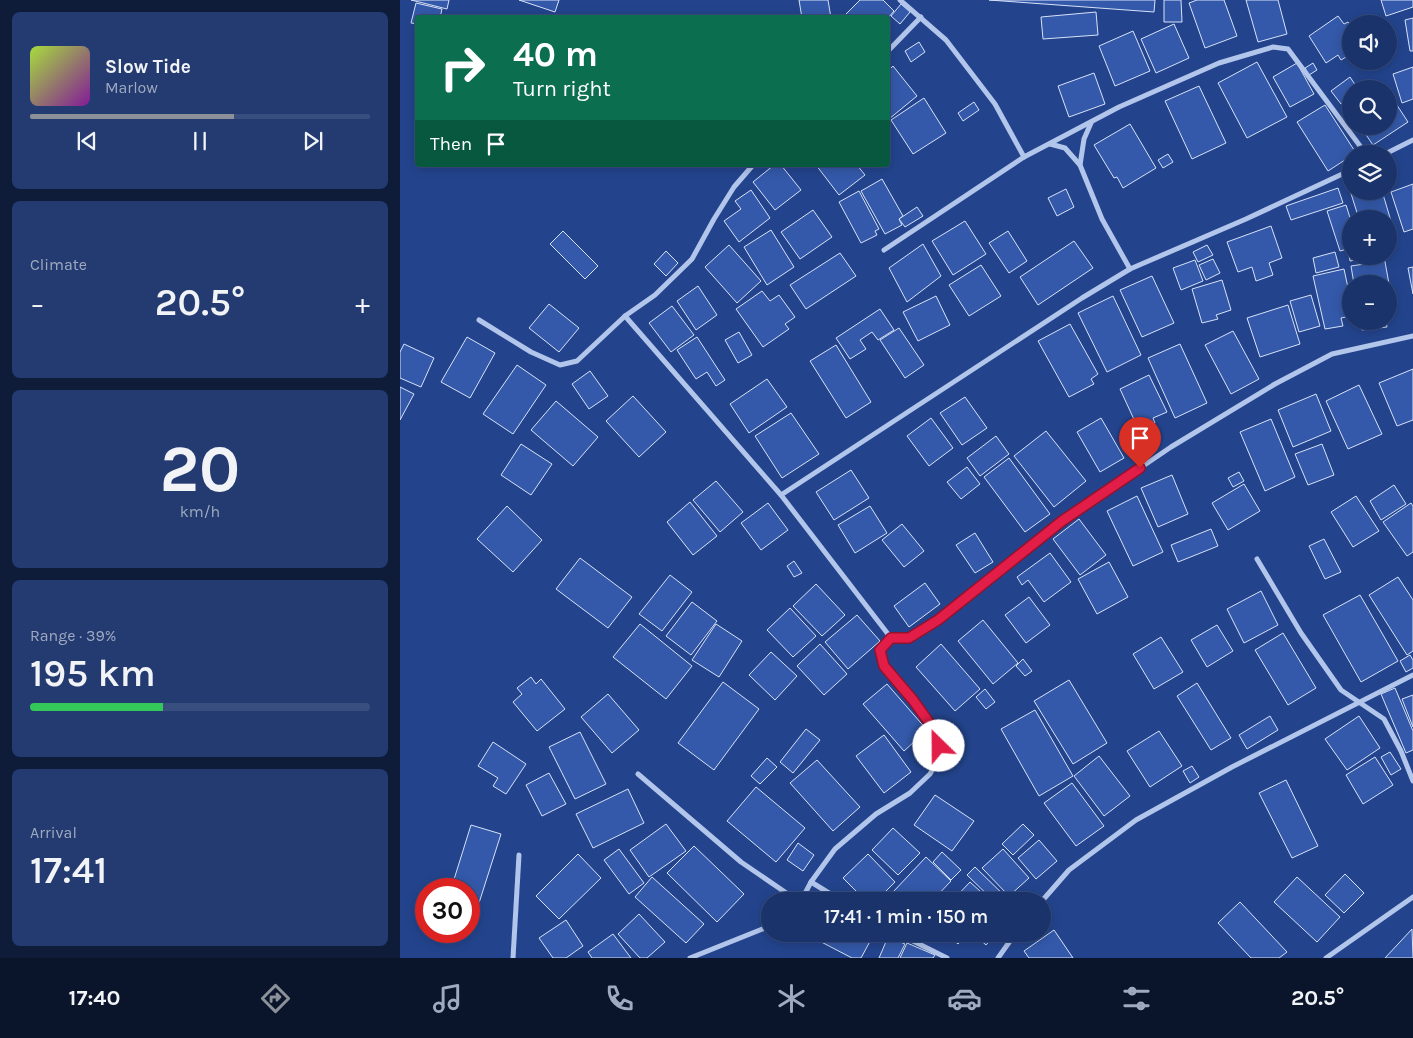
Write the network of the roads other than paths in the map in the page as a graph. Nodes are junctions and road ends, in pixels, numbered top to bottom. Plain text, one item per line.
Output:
1 (900, 0) edge
2 (921, 17) junction
3 (890, 49) edge
4 (1091, 122) junction
5 (1413, 140) edge
6 (1049, 144) junction
7 (1359, 145) edge
8 (1397, 148) edge
9 (1024, 157) junction
10 (1080, 165) junction
11 (751, 167) edge
12 (1342, 174) edge
13 (884, 250) dead end
14 (1130, 268) junction
15 (625, 316) junction
16 (479, 320) dead end
17 (1413, 336) edge
18 (781, 495) junction
19 (1257, 558) dead end
20 (891, 638) junction
21 (1413, 675) edge
22 (1360, 703) junction
23 (638, 774) dead end
24 (1413, 781) edge
25 (519, 855) dead end
26 (811, 882) junction
27 (786, 892) edge
28 (805, 892) edge
29 (827, 892) edge
30 (1050, 892) edge
31 (1413, 897) edge
32 (761, 930) edge
33 (915, 942) edge
34 (1009, 942) edge
35 (513, 958) edge
36 (690, 958) edge
37 (947, 958) edge
38 (998, 958) edge
39 (1326, 958) edge

1 - 2 street
2 - 3 street
2 - 9 street
4 - 6 street
4 - 7 street
4 - 10 street
5 - 8 street
6 - 9 street
6 - 10 street
9 - 13 street
10 - 14 street
11 - 15 street
12 - 14 street
14 - 18 street
15 - 16 street
15 - 18 street
17 - 20 street
18 - 20 street
19 - 22 street
20 - 26 street
21 - 22 street
22 - 24 street
22 - 30 street
23 - 27 street
25 - 35 street
26 - 28 street
26 - 29 street
31 - 39 street
32 - 36 street
33 - 37 street
34 - 38 street

